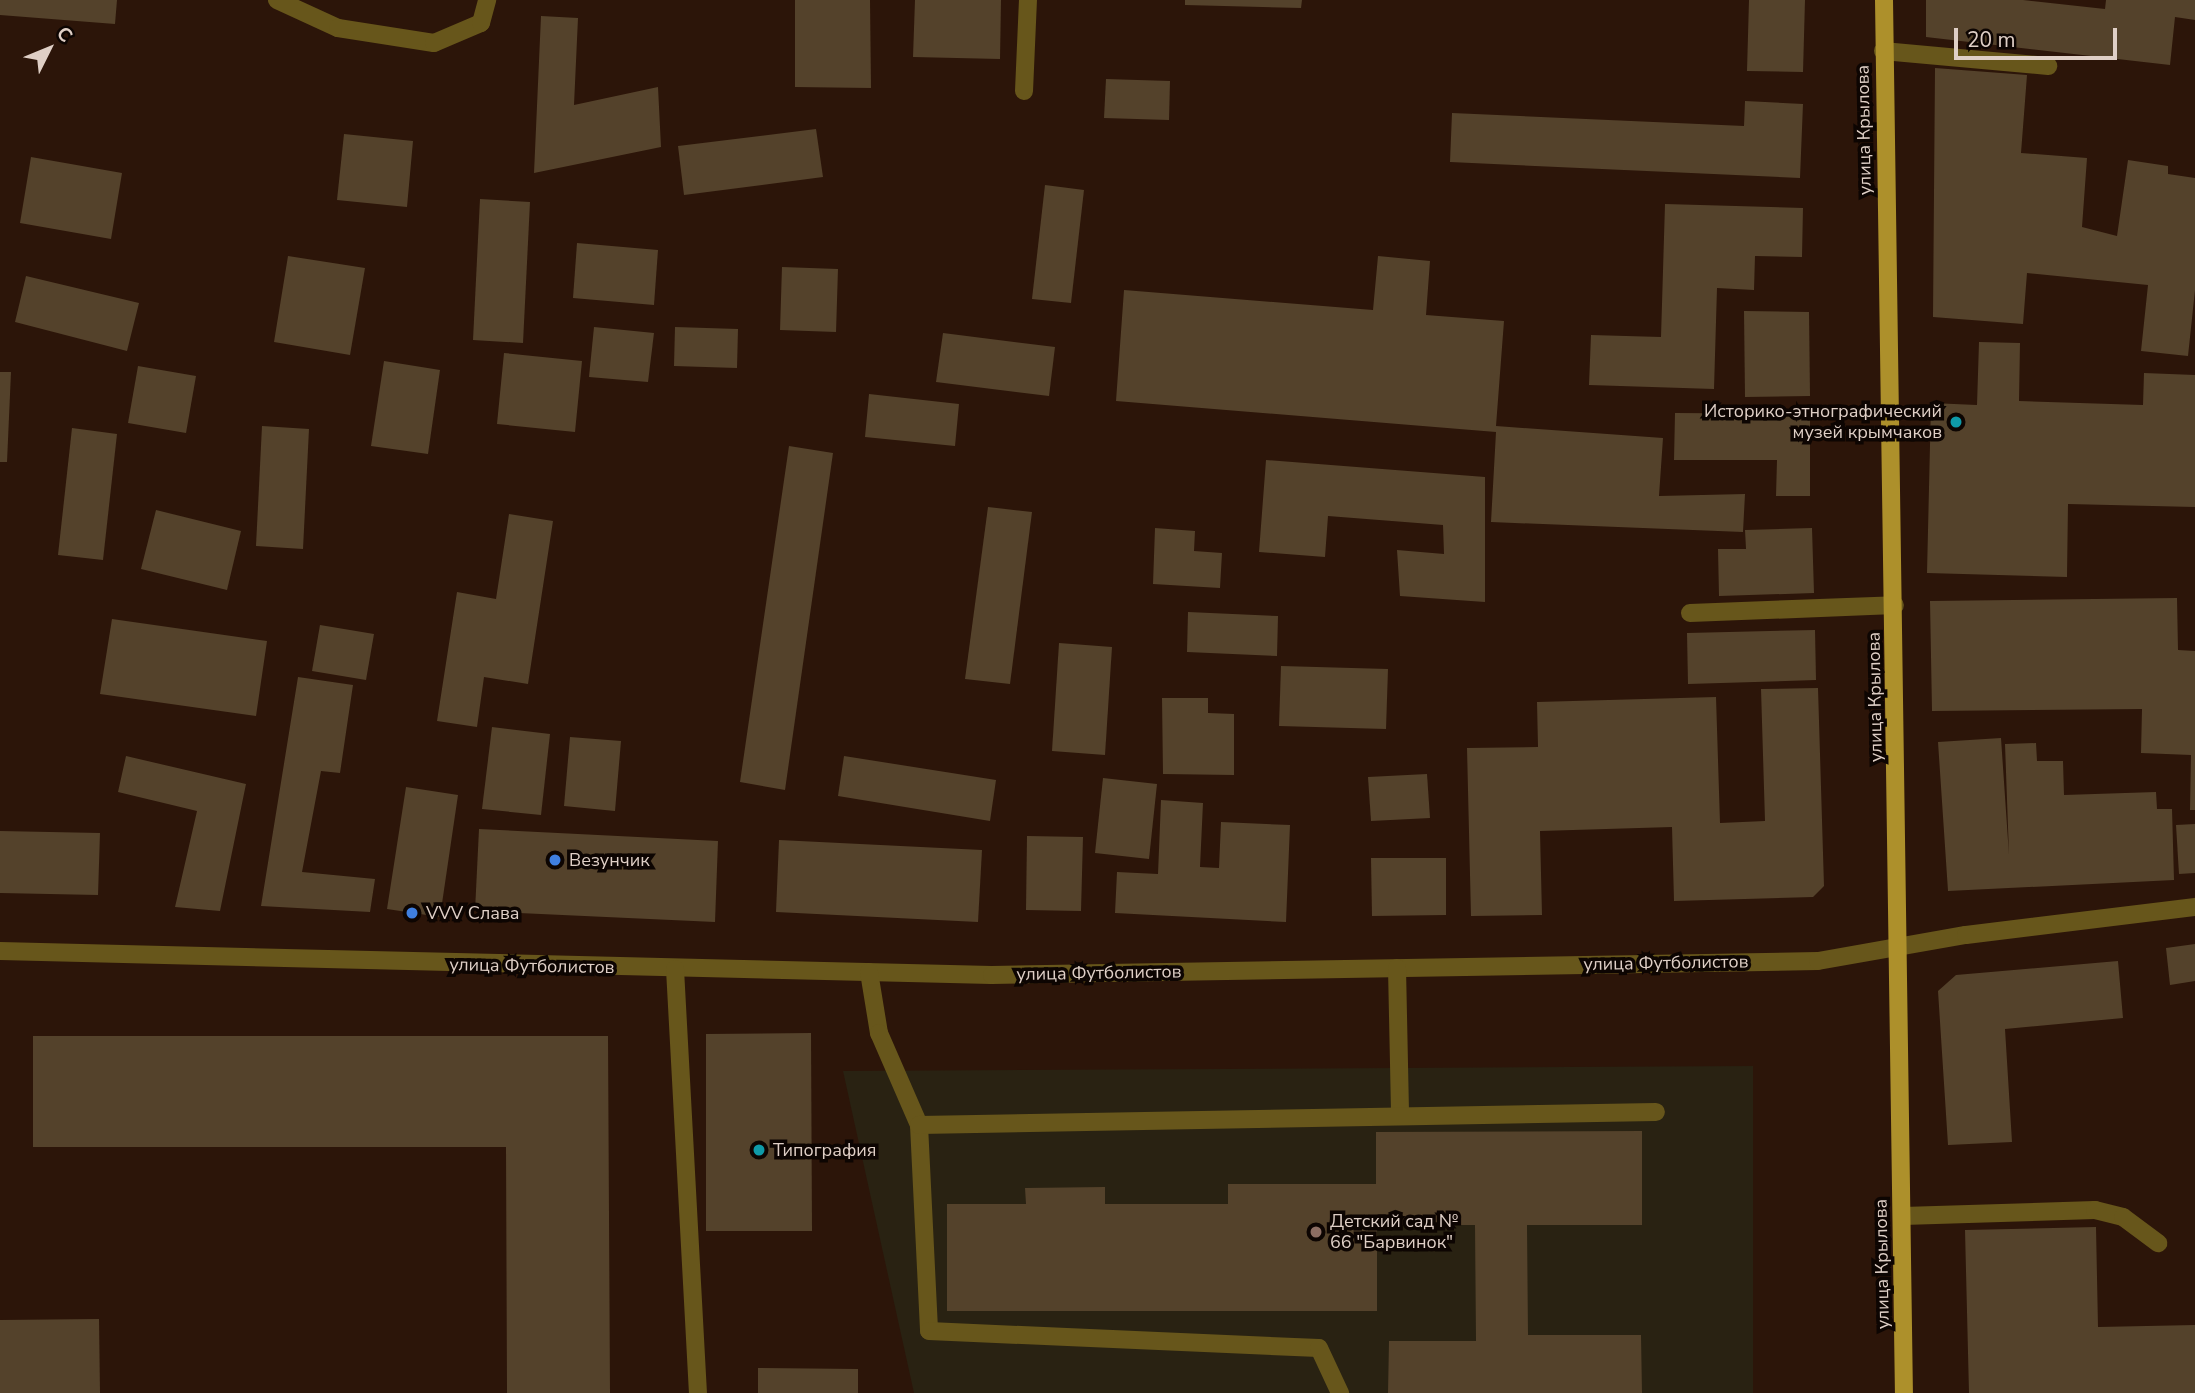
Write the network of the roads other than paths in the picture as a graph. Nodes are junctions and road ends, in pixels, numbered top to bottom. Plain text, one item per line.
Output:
1 (277, 0) edge
2 (487, 0) edge
3 (1028, 0) edge
4 (1884, 0) edge
5 (1883, 51) junction
6 (2048, 66) dead end
7 (1024, 91) dead end
8 (1895, 605) junction
9 (1690, 614) dead end
10 (2195, 907) edge
11 (1901, 946) junction
12 (0, 951) edge
13 (675, 968) junction
14 (1397, 968) junction
15 (869, 972) junction
16 (1656, 1112) dead end
17 (1400, 1116) junction
18 (919, 1125) junction
19 (1903, 1216) junction
20 (2158, 1243) dead end
21 (698, 1393) edge
22 (1340, 1393) edge
23 (1904, 1393) edge

1 - 2 street
3 - 7 street
4 - 5 main road, улица Крылова
5 - 6 street
5 - 8 main road, улица Крылова
8 - 9 street
8 - 11 main road, улица Крылова
10 - 11 street, улица Футболистов
11 - 14 street, улица Футболистов
11 - 19 main road, улица Крылова
12 - 13 street, улица Футболистов
13 - 15 street, улица Футболистов
13 - 21 street
14 - 15 street, улица Футболистов
14 - 17 street
15 - 18 street
16 - 17 street
17 - 18 street
18 - 22 street
19 - 20 street
19 - 23 main road, улица Крылова

